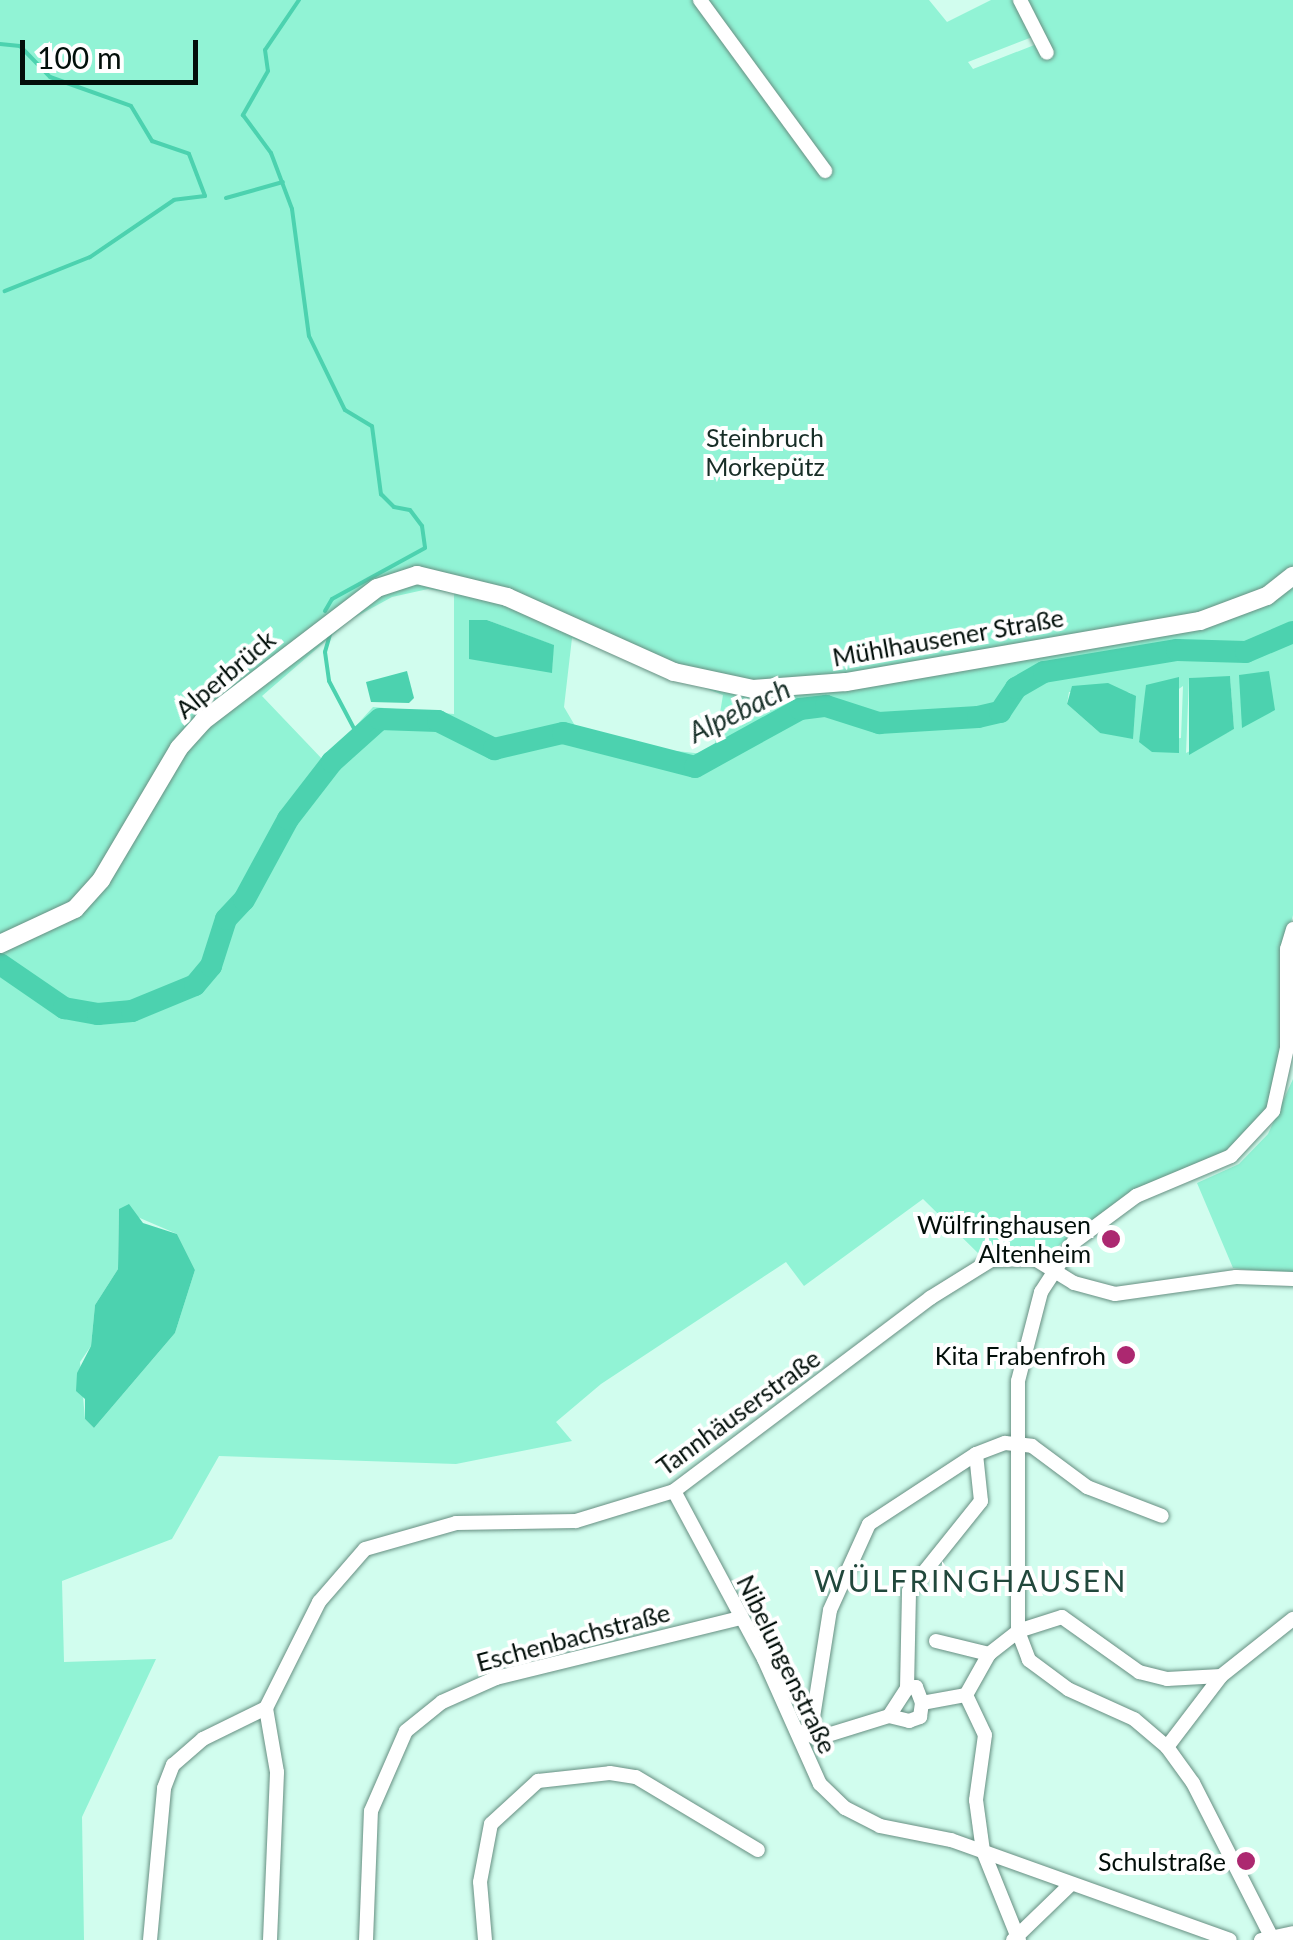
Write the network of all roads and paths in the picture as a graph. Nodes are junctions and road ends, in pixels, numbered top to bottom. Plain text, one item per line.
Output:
1 (700, 0) edge
2 (1020, 0) edge
3 (1047, 53) dead end
4 (825, 172) dead end
5 (1293, 576) edge
6 (554, 617) joint
7 (1293, 929) edge
8 (0, 944) edge
9 (1051, 1270) junction
10 (1293, 1279) edge
11 (1017, 1444) junction
12 (976, 1454) junction
13 (674, 1491) junction
14 (1162, 1516) dead end
15 (740, 1618) junction
16 (1293, 1619) edge
17 (1018, 1631) junction
18 (936, 1641) dead end
19 (989, 1654) junction
20 (1221, 1676) junction
21 (907, 1688) junction
22 (966, 1695) junction
23 (922, 1704) junction
24 (266, 1708) junction
25 (889, 1716) junction
26 (807, 1737) junction
27 (1166, 1747) junction
28 (758, 1850) dead end
29 (983, 1851) junction
30 (1070, 1885) junction
31 (1293, 1933) edge
32 (1212, 1938) edge
33 (1017, 1939) edge
34 (1269, 1939) edge
35 (150, 1940) edge
36 (270, 1940) edge
37 (366, 1940) edge
38 (486, 1940) edge
39 (1230, 1940) edge

1 - 4 street
2 - 3 street
5 - 6 main road, Mühlhausener Straße
6 - 8 main road, Alperbrück
7 - 9 street
9 - 10 street, Tannhäuserstraße
9 - 11 street
9 - 13 street, Tannhäuserstraße
11 - 12 street
11 - 14 street
11 - 17 street
12 - 21 street
12 - 26 street
13 - 15 street, Nibelungenstraße
13 - 24 street, Tannhäuserstraße
15 - 26 street, Nibelungenstraße
15 - 37 street, Eschenbachstraße
16 - 20 street
17 - 19 street
17 - 20 street
17 - 27 street
18 - 19 street
19 - 22 street
20 - 27 street
21 - 23 street
21 - 25 street
22 - 23 street
22 - 29 street
23 - 25 street
24 - 35 street
24 - 36 street
25 - 26 street
26 - 29 street, Nibelungenstraße
27 - 34 street
28 - 38 street
29 - 30 street, Nibelungenstraße
29 - 33 street
30 - 32 street, Nibelungenstraße
30 - 33 street
31 - 34 street
32 - 39 street, Nibelungenstraße

